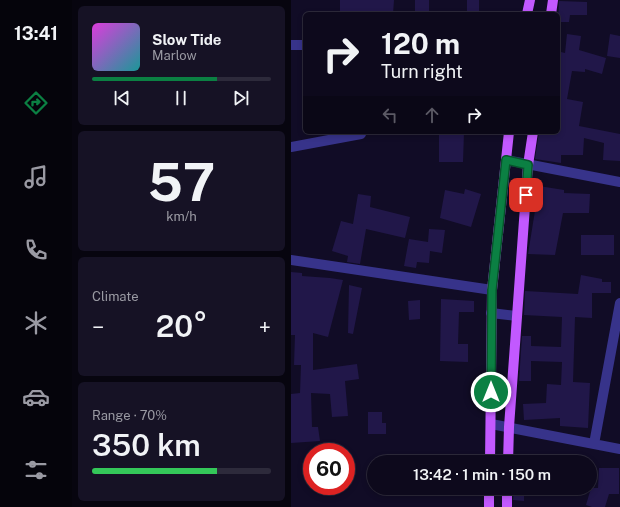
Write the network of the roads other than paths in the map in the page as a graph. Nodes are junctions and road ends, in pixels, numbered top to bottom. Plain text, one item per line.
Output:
1 (530, 0) edge
2 (553, 0) edge
3 (527, 12) edge
4 (551, 12) edge
5 (291, 45) edge
6 (303, 45) edge
7 (361, 134) dead end
8 (509, 134) edge
9 (533, 134) edge
10 (291, 147) edge
11 (506, 160) junction
12 (528, 165) junction
13 (620, 182) edge
14 (291, 260) edge
15 (492, 290) junction
16 (620, 303) edge
17 (491, 313) junction
18 (517, 316) junction
19 (618, 321) edge
20 (491, 424) junction
21 (509, 427) junction
22 (594, 444) junction
23 (620, 449) edge
24 (490, 455) edge
25 (508, 455) edge
26 (489, 495) edge
27 (507, 495) edge
28 (489, 507) edge
29 (507, 507) edge

1 - 3 main road
2 - 4 main road
5 - 6 street
7 - 10 street
8 - 11 main road
9 - 12 main road
11 - 12 street
11 - 15 main road
12 - 13 street
12 - 18 main road
14 - 15 street
15 - 17 main road
16 - 19 street
17 - 18 street
17 - 20 main road
18 - 21 main road
19 - 22 street
20 - 21 street
20 - 24 main road
21 - 22 street
21 - 25 main road
22 - 23 street
26 - 28 main road
27 - 29 main road

